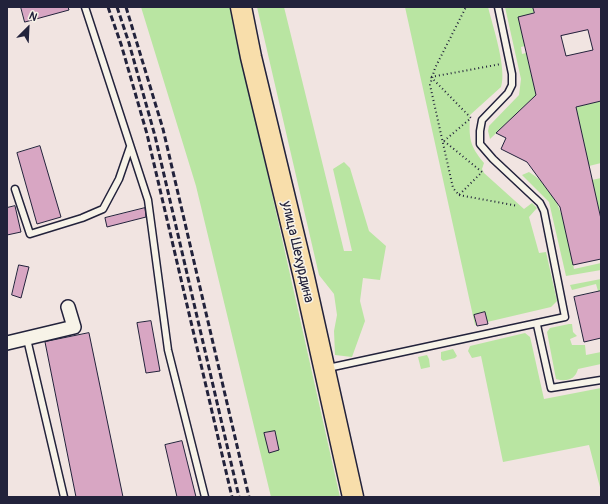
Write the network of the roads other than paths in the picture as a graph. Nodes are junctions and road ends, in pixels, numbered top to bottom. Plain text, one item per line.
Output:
1 (85, 7) edge
2 (241, 7) edge
3 (498, 7) edge
4 (130, 147) junction
5 (15, 189) dead end
6 (68, 307) dead end
7 (537, 325) junction
8 (27, 339) junction
9 (7, 343) edge
10 (324, 369) junction
11 (601, 380) edge
12 (64, 497) edge
13 (205, 497) edge
14 (353, 497) edge

1 - 4 lane
2 - 10 main road, улица Шехурдина
3 - 7 lane
4 - 5 lane
4 - 13 lane
6 - 8 street
7 - 10 lane
7 - 11 lane
8 - 9 street
8 - 12 lane
10 - 14 main road, улица Шехурдина

